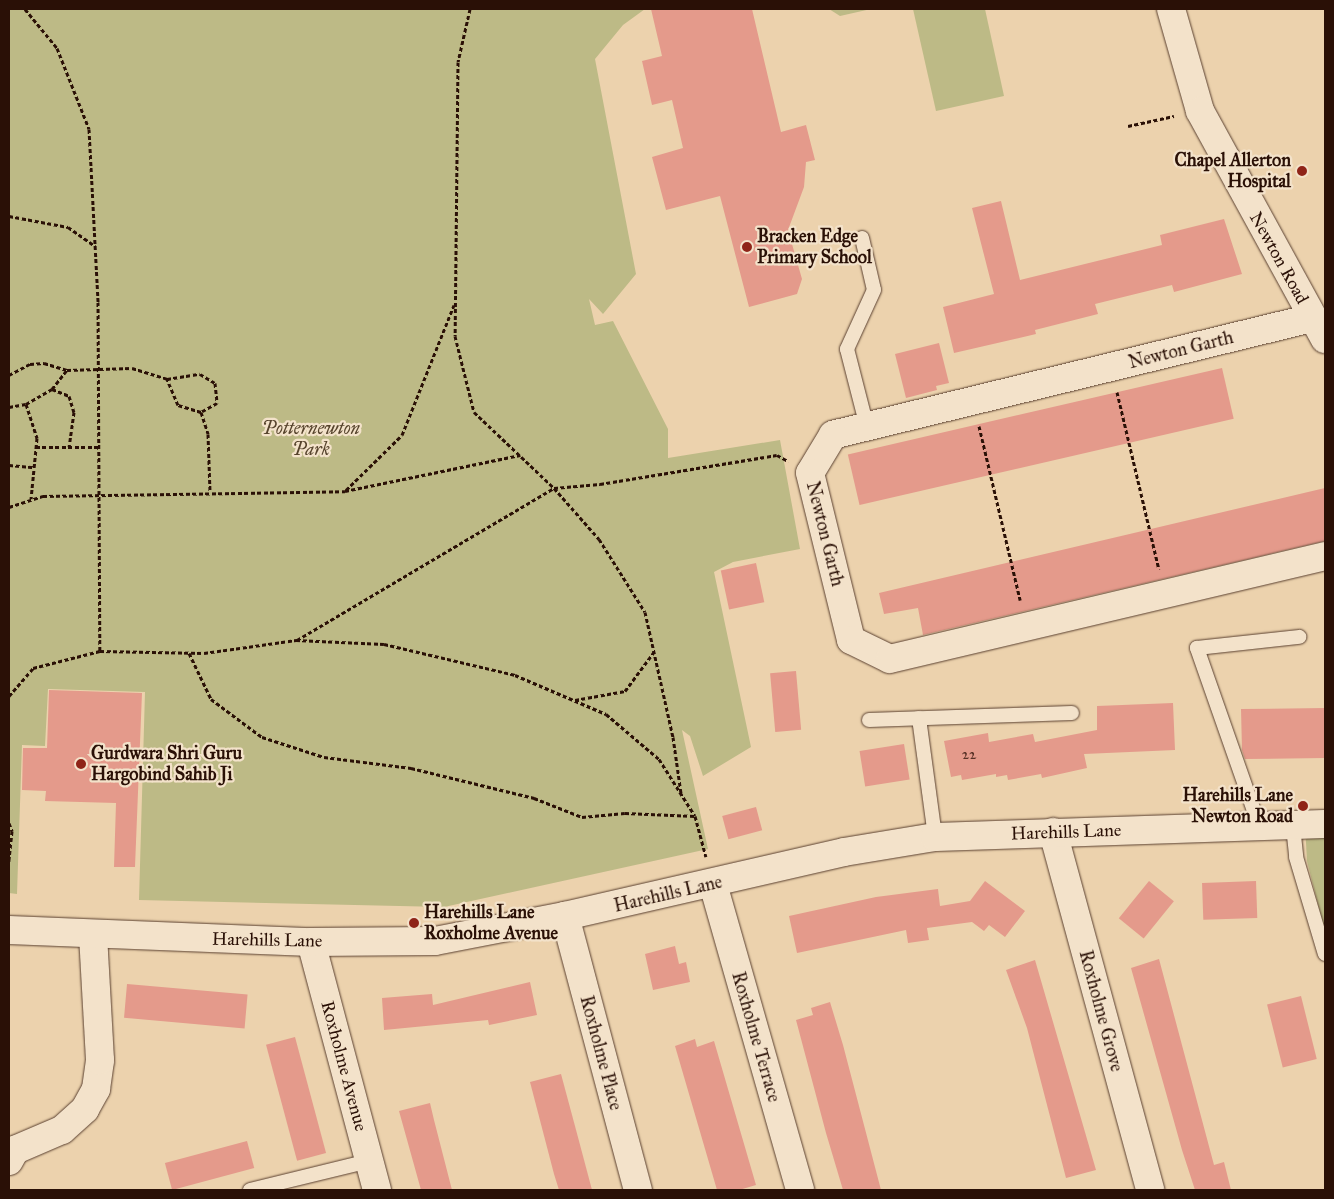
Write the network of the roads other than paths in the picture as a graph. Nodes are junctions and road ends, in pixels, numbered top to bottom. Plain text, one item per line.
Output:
1 (1172, 9) edge
2 (862, 238) dead end
3 (1319, 329) edge
4 (867, 427) junction
5 (1325, 556) edge
6 (1298, 636) dead end
7 (1072, 713) dead end
8 (920, 718) junction
9 (869, 720) dead end
10 (1325, 824) edge
11 (1293, 826) junction
12 (1260, 828) junction
13 (1053, 832) junction
14 (935, 838) junction
15 (713, 884) junction
16 (565, 916) junction
17 (9, 930) edge
18 (93, 934) junction
19 (312, 942) junction
20 (1325, 954) edge
21 (9, 1161) edge
22 (369, 1161) junction
23 (250, 1190) edge
24 (377, 1190) edge
25 (638, 1190) edge
26 (800, 1190) edge
27 (1150, 1190) edge

1 - 3 street, Newton Road
2 - 4 lane
3 - 4 street, Newton Garth
4 - 5 street, Newton Garth
6 - 12 lane
7 - 8 lane
8 - 9 lane
8 - 14 lane
10 - 11 street, Harehills Lane
11 - 12 street, Harehills Lane
11 - 20 lane
12 - 13 street, Harehills Lane
13 - 14 street, Harehills Lane
13 - 27 street, Roxholme Grove
14 - 15 street, Harehills Lane
15 - 16 street, Harehills Lane
15 - 26 street, Roxholme Terrace
16 - 19 street, Harehills Lane
16 - 25 street, Roxholme Place
17 - 18 street, Harehills Lane
18 - 19 street, Harehills Lane
18 - 21 street
19 - 22 street, Roxholme Avenue
22 - 23 lane
22 - 24 street, Roxholme Avenue

